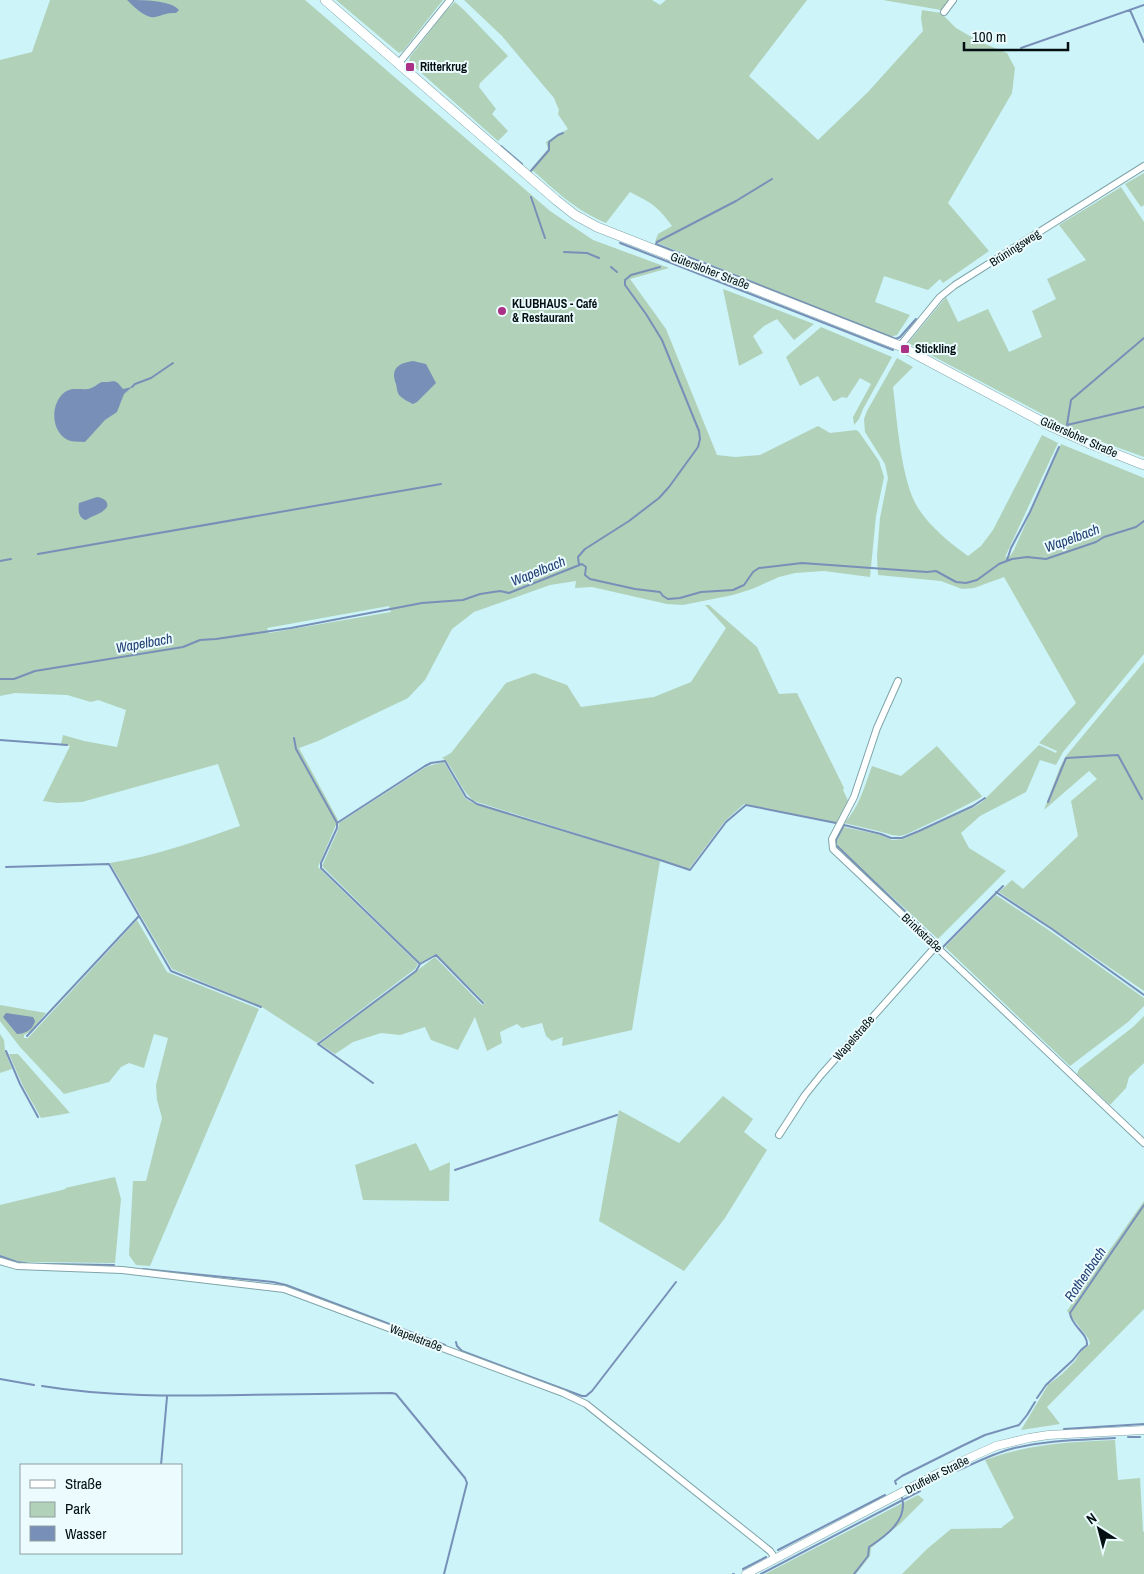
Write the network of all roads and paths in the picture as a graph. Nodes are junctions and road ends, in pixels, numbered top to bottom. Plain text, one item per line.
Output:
1 (325, 0) edge
2 (450, 0) edge
3 (953, 0) edge
4 (944, 12) dead end
5 (399, 63) junction
6 (1144, 166) edge
7 (900, 346) junction
8 (1144, 465) edge
9 (898, 681) dead end
10 (936, 946) junction
11 (779, 1135) dead end
12 (1144, 1143) edge
13 (0, 1260) edge
14 (1144, 1430) edge
15 (775, 1558) junction
16 (746, 1574) edge

1 - 5 main road, Gütersloher Straße
2 - 5 street
3 - 4 street
5 - 7 main road, Gütersloher Straße
6 - 7 street, Brüningsweg
7 - 8 main road, Gütersloher Straße
9 - 10 street, Brinkstraße
10 - 11 street, Wapelstraße
10 - 12 street, Brinkstraße
13 - 15 street, Wapelstraße
14 - 15 street, Druffeler Straße
15 - 16 street, Druffeler Straße

